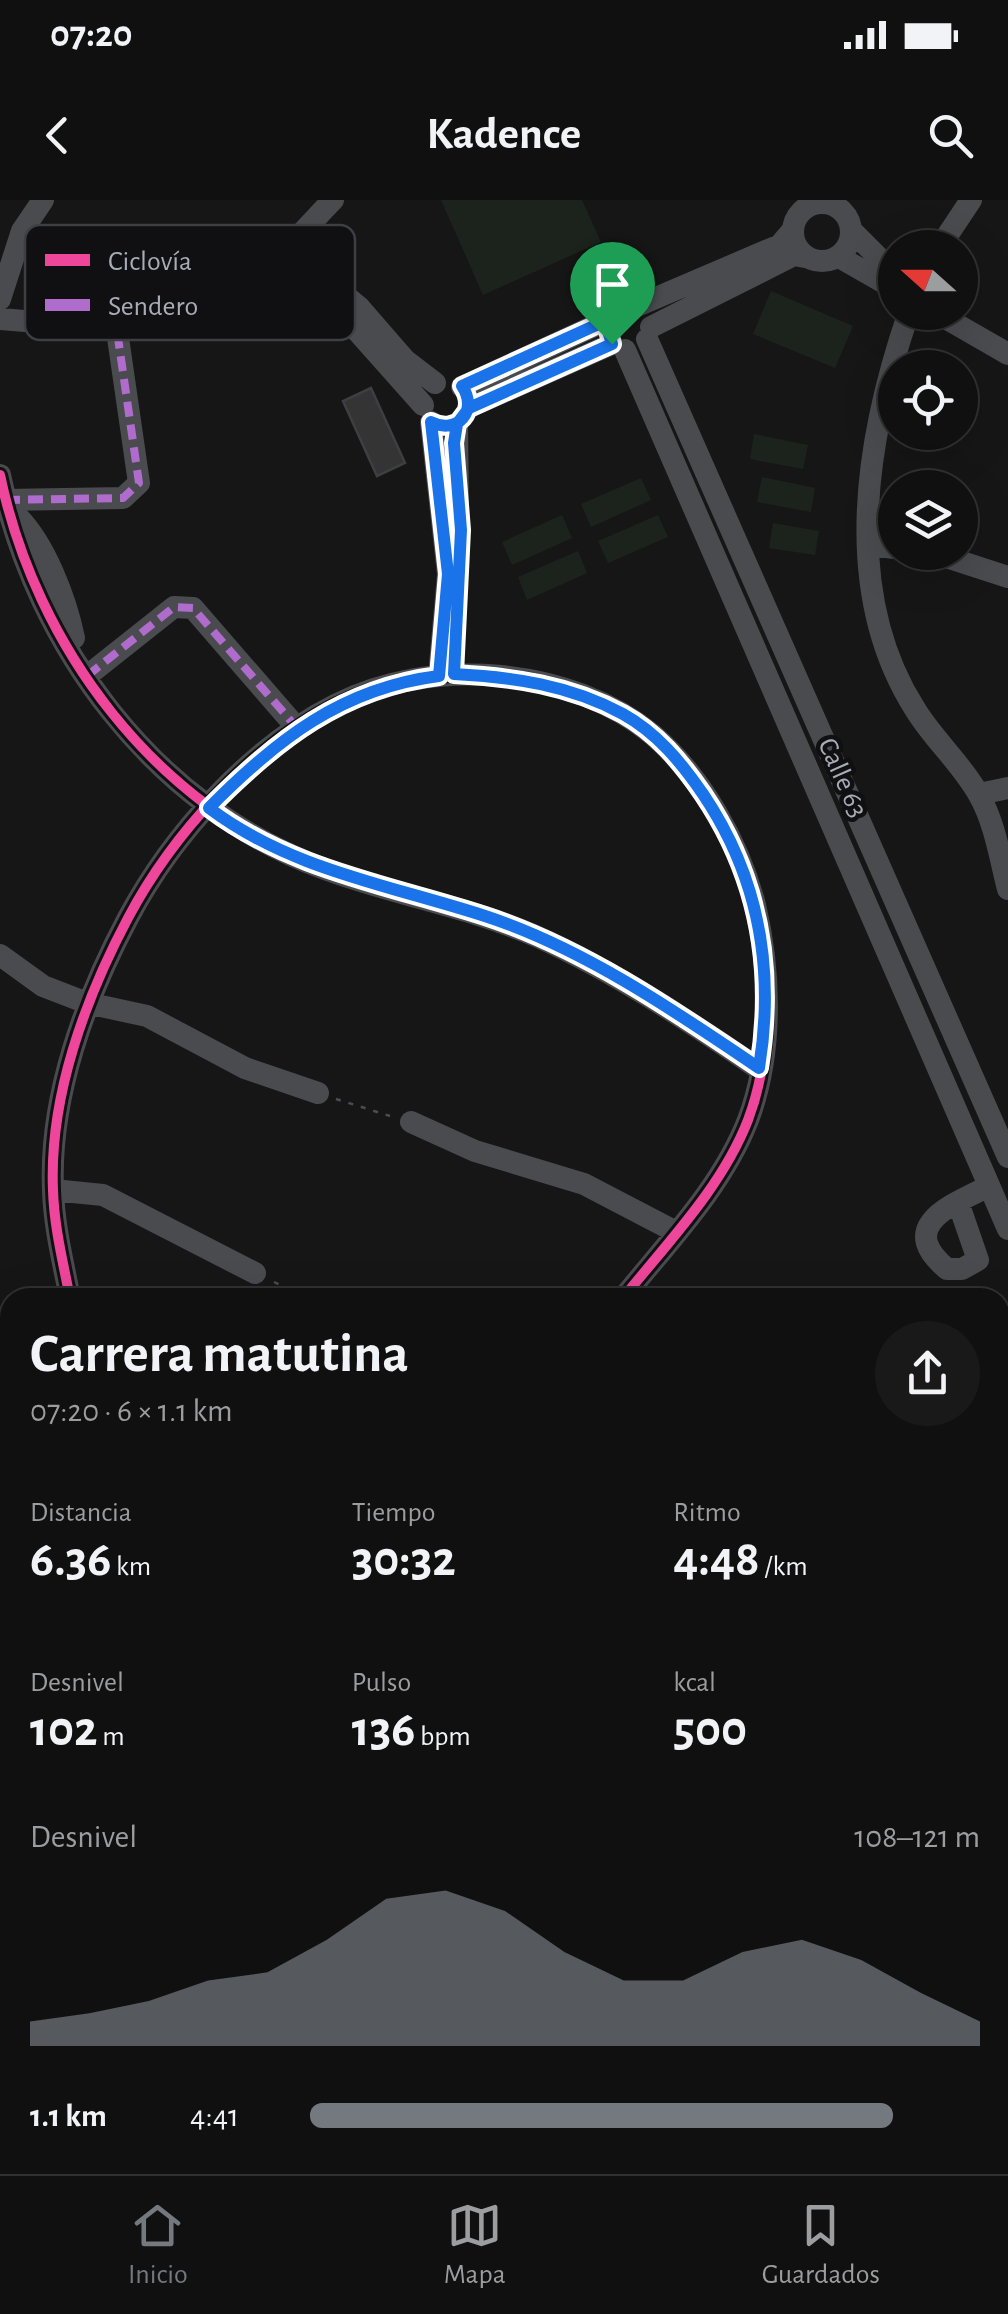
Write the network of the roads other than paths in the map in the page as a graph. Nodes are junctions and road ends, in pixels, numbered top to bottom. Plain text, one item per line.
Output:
1 (43, 200) edge
2 (333, 200) edge
3 (972, 200) edge
4 (803, 205) edge
5 (844, 214) edge
6 (27, 225) edge
7 (308, 225) edge
8 (25, 227) edge
9 (951, 230) edge
10 (792, 231) junction
11 (878, 254) edge
12 (805, 257) junction
13 (838, 257) junction
14 (735, 274) junction
15 (878, 280) edge
16 (0, 299) edge
17 (355, 304) edge
18 (637, 306) junction
19 (0, 319) edge
20 (25, 320) edge
21 (605, 321) junction
22 (355, 329) edge
23 (904, 330) edge
24 (966, 330) edge
25 (649, 333) junction
26 (118, 340) edge
27 (619, 347) junction
28 (1008, 354) edge
29 (436, 383) junction
30 (463, 406) junction
31 (427, 413) junction
32 (0, 475) edge
33 (6, 504) junction
34 (869, 545) junction
35 (878, 546) edge
36 (978, 567) edge
37 (1008, 577) edge
38 (82, 668) junction
39 (447, 675) junction
40 (296, 728) junction
41 (1008, 788) edge
42 (978, 794) junction
43 (209, 808) junction
44 (1008, 889) edge
45 (0, 955) edge
46 (87, 1003) junction
47 (759, 1068) junction
48 (318, 1093) road end
49 (411, 1122) road end
50 (1008, 1157) edge
51 (990, 1186) junction
52 (53, 1190) junction
53 (958, 1202) dead end
54 (1008, 1229) edge
55 (676, 1232) junction
56 (254, 1274) road end
57 (68, 1288) edge
58 (631, 1288) edge

1 - 6 street
2 - 7 street
3 - 9 street
4 - 5 street
4 - 10 street
5 - 11 street
5 - 13 street
8 - 16 street
10 - 12 street
10 - 14 street
12 - 13 street
12 - 14 street
13 - 15 street
14 - 18 street
14 - 25 street
17 - 29 street
18 - 21 street
18 - 25 street
19 - 20 street
21 - 27 street
21 - 30 street
22 - 31 street
23 - 34 street
24 - 28 street
25 - 27 street
25 - 50 street, Calle 63
26 - 33 street
27 - 30 street
27 - 51 street, Calle 63
29 - 30 street
29 - 31 street
30 - 31 street
30 - 39 street
31 - 39 street
32 - 33 street
33 - 38 street
34 - 35 street
34 - 42 street
36 - 37 street
38 - 40 street
38 - 43 street
39 - 40 street
39 - 47 street
40 - 43 street
41 - 42 street
42 - 44 street
43 - 46 street
43 - 47 street
45 - 46 street
46 - 48 street
46 - 52 street
47 - 55 street
49 - 55 street
51 - 53 street
51 - 54 street, Calle 63
52 - 56 street
52 - 57 street
55 - 58 street

